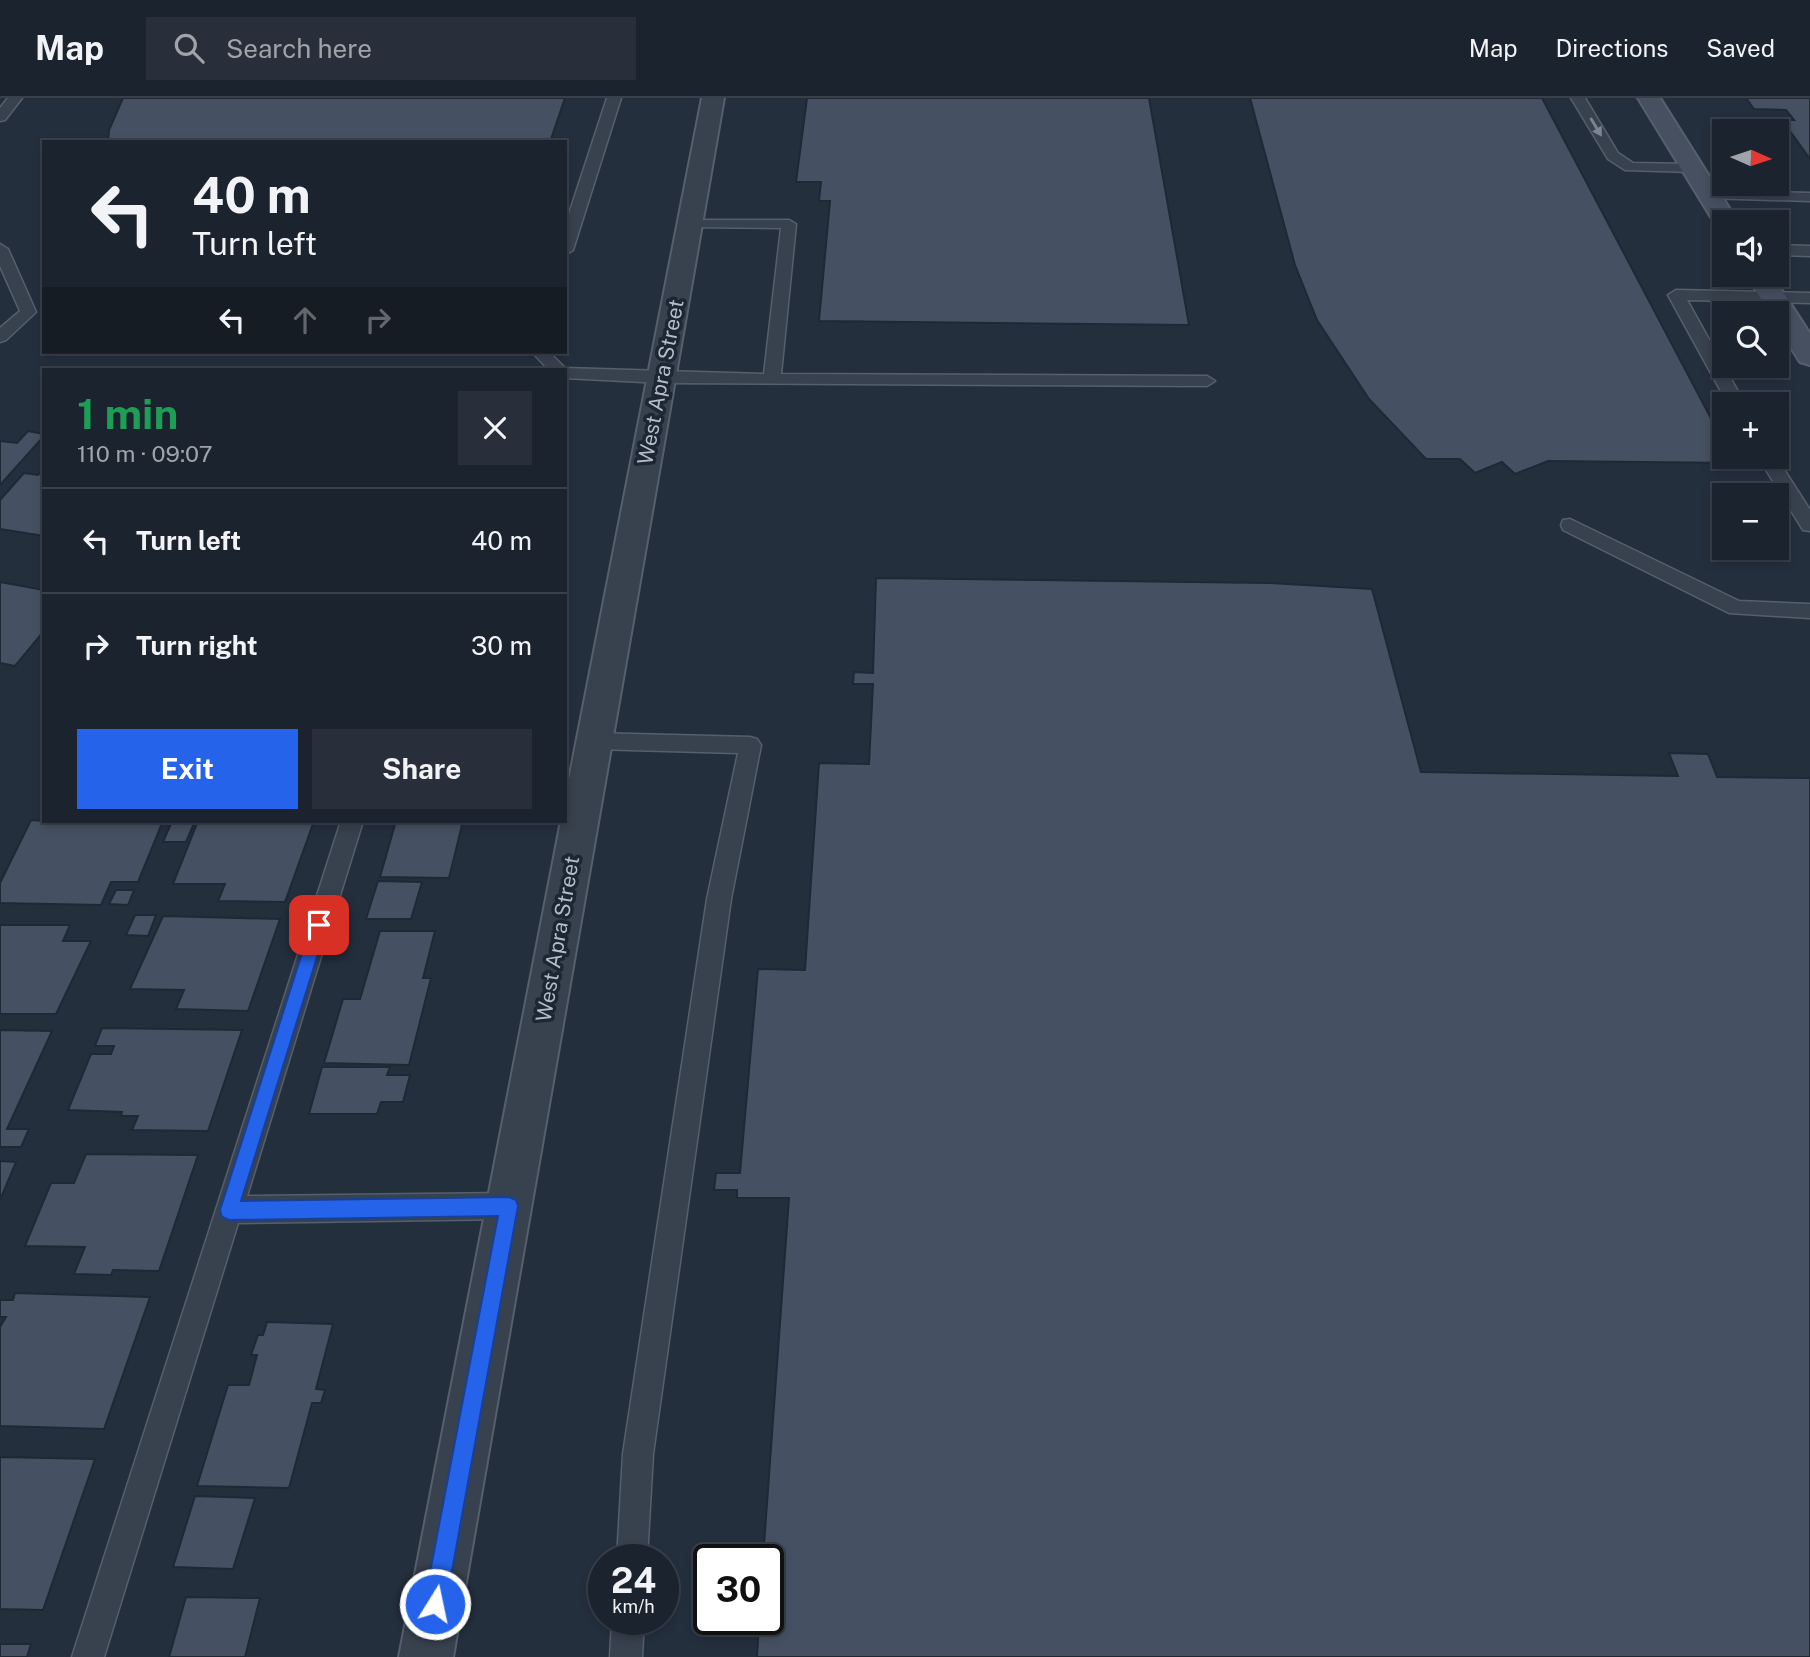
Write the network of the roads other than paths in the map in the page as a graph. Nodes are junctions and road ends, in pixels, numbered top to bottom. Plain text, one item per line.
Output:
1 (15, 98) edge
2 (614, 98) edge
3 (713, 98) edge
4 (1578, 98) edge
5 (1648, 98) edge
6 (0, 117) edge
7 (1692, 168) junction
8 (1709, 195) junction
9 (1810, 197) edge
10 (1718, 210) edge
11 (690, 224) junction
12 (567, 244) edge
13 (0, 249) edge
14 (1789, 250) edge
15 (1810, 251) edge
16 (1756, 287) edge
17 (1767, 287) edge
18 (1770, 287) edge
19 (1810, 298) edge
20 (0, 337) edge
21 (542, 354) edge
22 (1810, 356) edge
23 (556, 368) edge
24 (567, 373) edge
25 (662, 378) junction
26 (772, 379) junction
27 (1208, 381) dead end
28 (1729, 392) edge
29 (1775, 469) edge
30 (1570, 525) dead end
31 (1810, 525) edge
32 (1810, 611) edge
33 (594, 741) junction
34 (351, 823) edge
35 (509, 1206) junction
36 (229, 1210) junction
37 (633, 1544) edge
38 (627, 1635) edge
39 (88, 1657) edge
40 (426, 1657) edge
41 (626, 1657) edge

1 - 6 lane
2 - 12 lane
3 - 11 street, West Apra Street
4 -> 7 lane
5 - 7 street
7 - 8 street
8 - 9 lane
8 - 10 street
11 - 25 street, West Apra Street
11 - 26 lane
13 - 20 lane
14 - 15 lane
16 - 28 lane
17 - 22 street
18 - 19 lane
21 - 23 lane
24 - 25 lane
25 - 26 lane
25 - 33 street, West Apra Street
26 - 27 lane
29 - 31 lane
30 - 32 lane
33 - 35 street, West Apra Street
33 - 37 lane
34 - 36 lane
35 - 36 lane
35 - 40 street, West Apra Street
36 - 39 lane
38 - 41 lane

